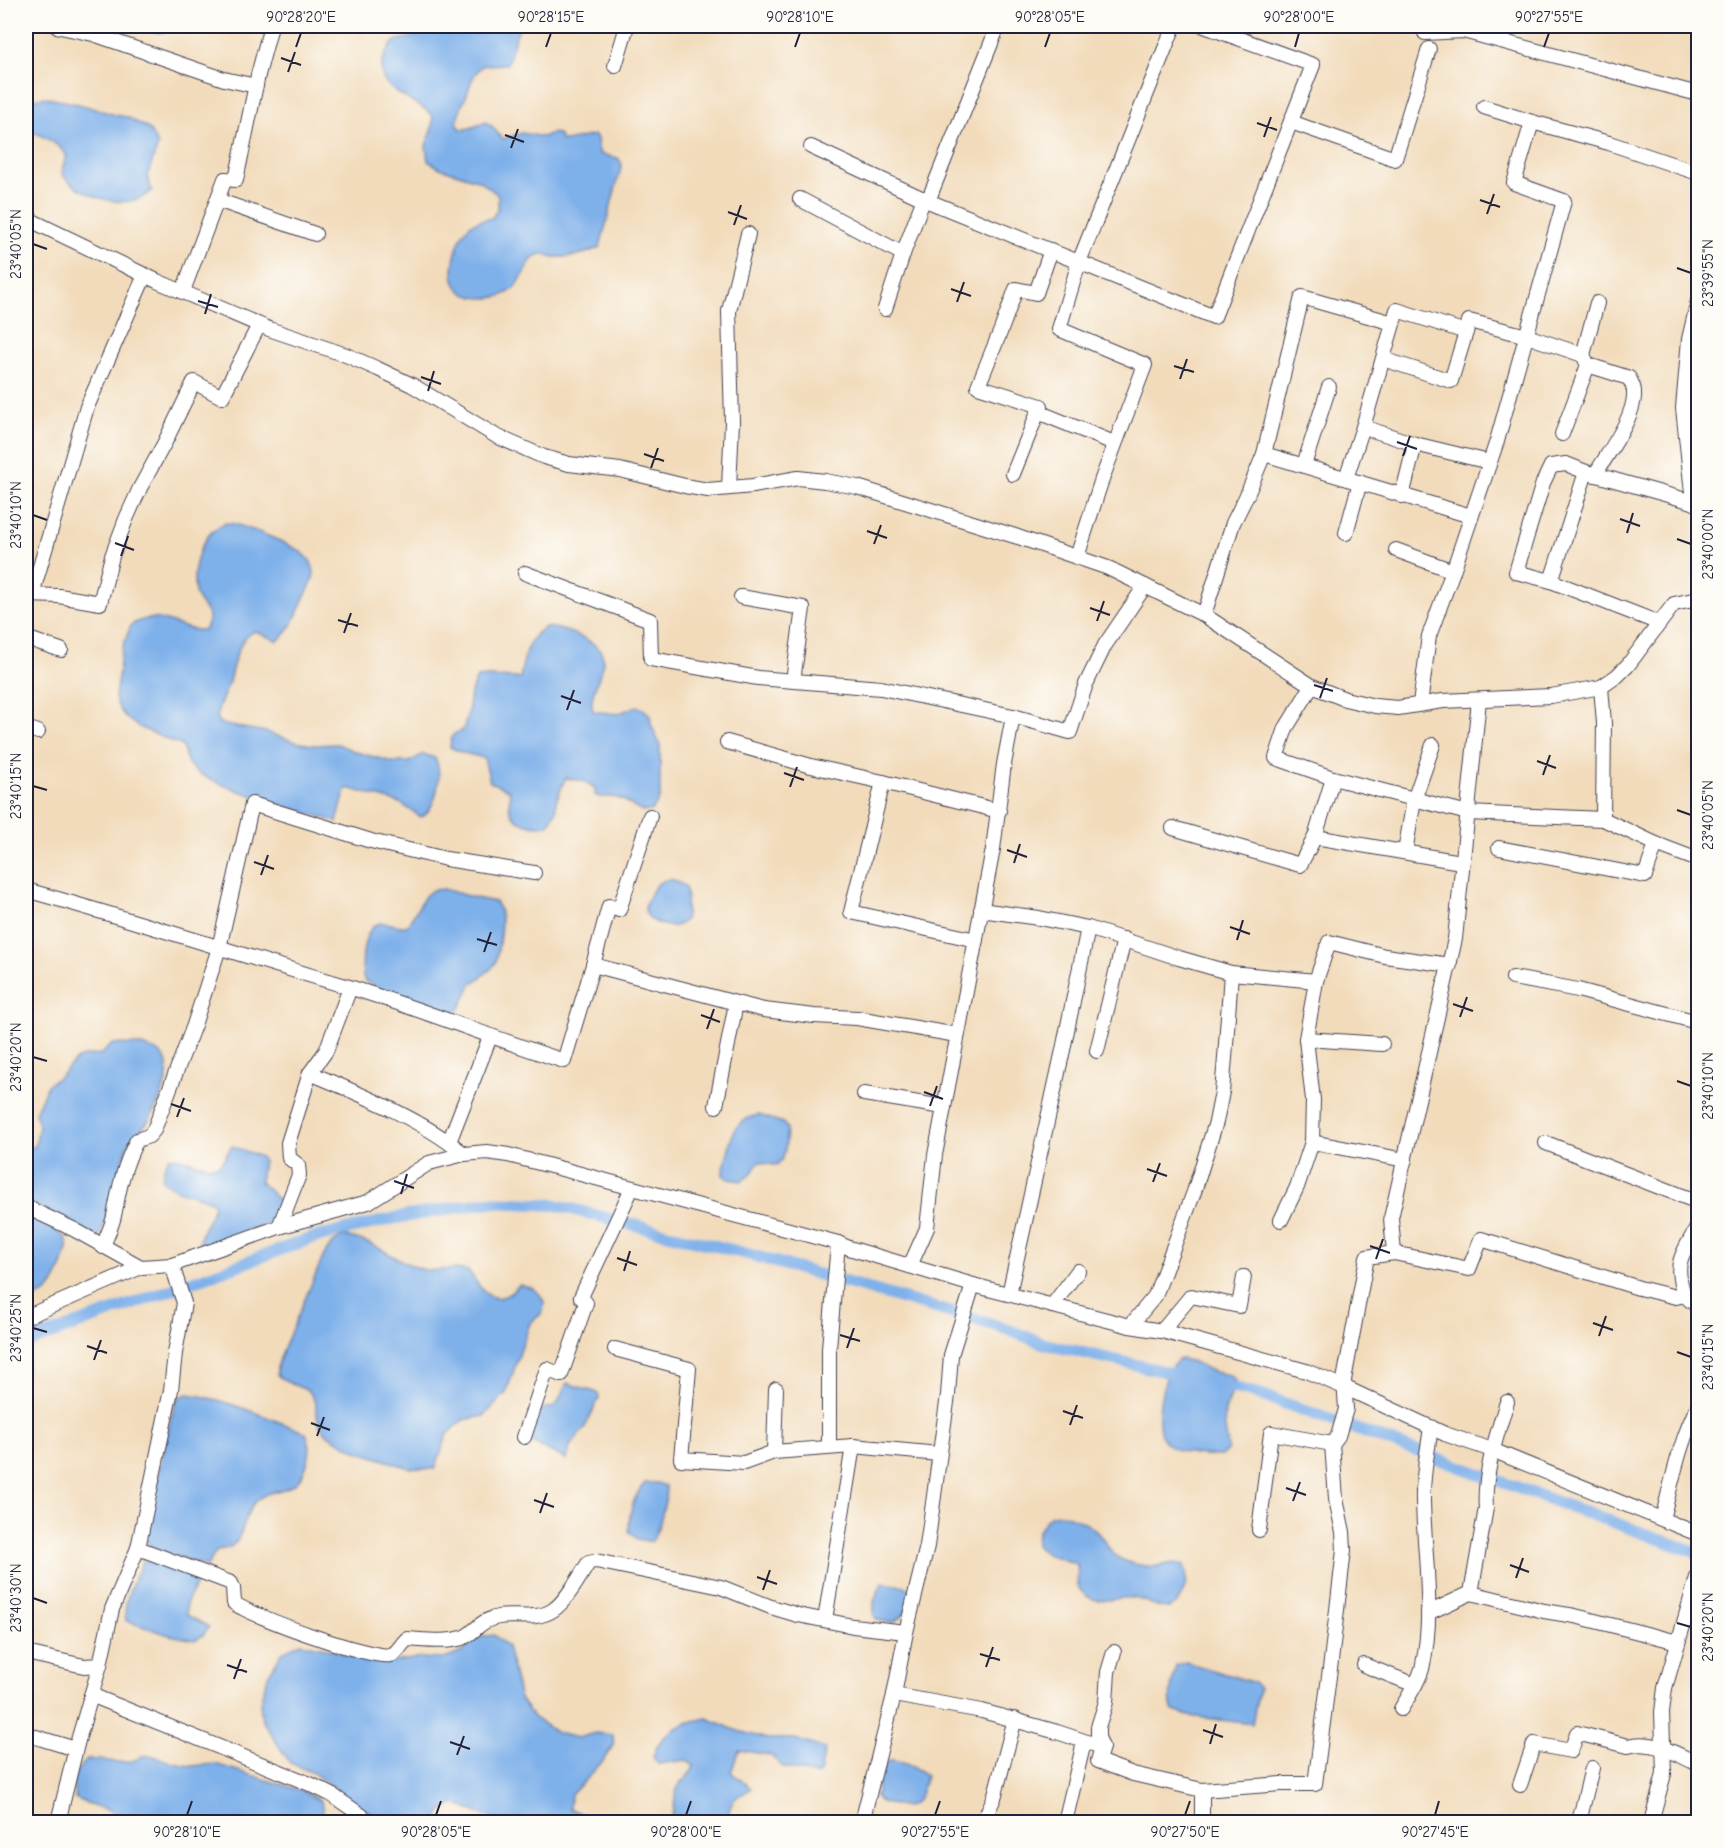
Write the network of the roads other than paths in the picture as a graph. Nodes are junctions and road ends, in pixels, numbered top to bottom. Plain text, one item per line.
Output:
1 (56, 26) edge
2 (272, 26) edge
3 (627, 26) edge
4 (998, 26) edge
5 (1173, 26) edge
6 (1204, 26) edge
7 (1425, 33) dead end
8 (1429, 49) dead end
9 (615, 66) dead end
10 (256, 86) junction
11 (1698, 94) edge
12 (1484, 107) dead end
13 (1291, 122) junction
14 (1532, 122) junction
15 (811, 147) dead end
16 (1698, 173) edge
17 (801, 199) dead end
18 (926, 199) junction
19 (217, 200) junction
20 (26, 218) edge
21 (315, 234) dead end
22 (748, 234) dead end
23 (1051, 250) junction
24 (903, 254) junction
25 (1079, 262) junction
26 (145, 275) junction
27 (183, 291) junction
28 (1698, 302) edge
29 (1597, 303) dead end
30 (885, 309) dead end
31 (1393, 323) junction
32 (259, 325) junction
33 (1466, 332) junction
34 (1527, 336) junction
35 (1383, 359) junction
36 (1585, 360) junction
37 (1329, 387) dead end
38 (1038, 412) junction
39 (1363, 427) junction
40 (1562, 434) dead end
41 (1114, 443) junction
42 (1415, 444) junction
43 (1264, 454) junction
44 (1489, 462) junction
45 (1304, 465) junction
46 (1591, 473) junction
47 (1013, 474) dead end
48 (1346, 478) junction
49 (1360, 482) junction
50 (729, 488) junction
51 (1402, 496) junction
52 (1696, 503) edge
53 (1471, 516) junction
54 (1346, 533) dead end
55 (1396, 550) dead end
56 (1077, 557) junction
57 (1453, 571) junction
58 (525, 573) dead end
59 (1551, 581) junction
60 (1145, 586) junction
61 (29, 594) edge
62 (741, 597) dead end
63 (1698, 599) edge
64 (1204, 615) junction
65 (1659, 623) junction
66 (26, 638) edge
67 (61, 650) dead end
68 (793, 681) junction
69 (1312, 686) junction
70 (1601, 687) junction
71 (1479, 700) junction
72 (1420, 704) junction
73 (1013, 716) junction
74 (727, 742) dead end
75 (1433, 746) dead end
76 (1333, 778) junction
77 (883, 782) junction
78 (1414, 800) junction
79 (999, 812) junction
80 (1468, 813) junction
81 (650, 816) dead end
82 (1603, 819) junction
83 (1173, 828) dead end
84 (1315, 837) junction
85 (1656, 844) junction
86 (1499, 848) dead end
87 (1405, 852) junction
88 (1698, 860) edge
89 (1461, 862) junction
90 (534, 873) dead end
91 (26, 890) edge
92 (981, 910) junction
93 (1088, 928) junction
94 (1124, 939) junction
95 (976, 940) junction
96 (219, 948) junction
97 (593, 965) junction
98 (1450, 965) junction
99 (1232, 973) junction
100 (1513, 978) dead end
101 (1316, 981) junction
102 (350, 988) junction
103 (736, 1004) junction
104 (1698, 1012) edge
105 (957, 1035) junction
106 (490, 1037) junction
107 (1306, 1039) junction
108 (1382, 1044) dead end
109 (1097, 1051) dead end
110 (310, 1073) junction
111 (864, 1094) dead end
112 (716, 1106) dead end
113 (943, 1107) junction
114 (449, 1142) junction
115 (1312, 1142) junction
116 (1546, 1143) dead end
117 (464, 1154) junction
118 (1405, 1160) junction
119 (630, 1193) junction
120 (1698, 1202) edge
121 (26, 1207) edge
122 (1281, 1220) dead end
123 (1698, 1226) edge
124 (279, 1227) junction
125 (103, 1247) junction
126 (838, 1249) junction
127 (1394, 1253) junction
128 (910, 1266) junction
129 (141, 1267) junction
130 (173, 1269) junction
131 (1078, 1271) dead end
132 (1244, 1277) dead end
133 (973, 1285) junction
134 (1009, 1294) junction
135 (1683, 1295) junction
136 (1052, 1306) junction
137 (1698, 1307) edge
138 (26, 1317) edge
139 (1130, 1326) junction
140 (1162, 1331) junction
141 (615, 1349) dead end
142 (1346, 1388) junction
143 (776, 1389) dead end
144 (1506, 1402) dead end
145 (1698, 1406) edge
146 (1431, 1427) junction
147 (524, 1437) dead end
148 (1335, 1440) junction
149 (853, 1446) junction
150 (829, 1447) junction
151 (774, 1452) junction
152 (939, 1454) junction
153 (1492, 1455) junction
154 (1662, 1519) junction
155 (1259, 1530) dead end
156 (1698, 1534) edge
157 (138, 1548) junction
158 (1698, 1574) edge
159 (1471, 1593) junction
160 (1428, 1613) junction
161 (825, 1620) junction
162 (906, 1632) junction
163 (1678, 1642) junction
164 (1114, 1652) dead end
165 (26, 1653) edge
166 (100, 1665) junction
167 (1364, 1665) dead end
168 (1415, 1685) junction
169 (91, 1695) junction
170 (894, 1695) junction
171 (1401, 1709) dead end
172 (1015, 1719) junction
173 (26, 1734) edge
174 (1084, 1742) junction
175 (77, 1744) junction
176 (1102, 1747) junction
177 (1663, 1748) junction
178 (1698, 1764) edge
179 (1592, 1768) dead end
180 (1520, 1785) dead end
181 (1202, 1790) junction
182 (58, 1822) edge
183 (371, 1822) edge
184 (862, 1822) edge
185 (983, 1822) edge
186 (1065, 1822) edge
187 (1202, 1822) edge
188 (1579, 1822) edge
189 (1651, 1822) edge

1 - 10 street
2 - 10 street
3 - 9 street
4 - 18 street
5 - 25 street
6 - 13 street
7 - 11 street
8 - 13 street
10 - 19 street
12 - 14 street
13 - 25 street
14 - 16 street
14 - 34 street
15 - 18 street
17 - 24 street
18 - 23 street
18 - 24 street
19 - 21 street
19 - 27 street
20 - 26 street
22 - 50 street
23 - 25 street
23 - 38 street
24 - 30 street
25 - 41 street
26 - 27 street
26 - 61 street
27 - 32 street
28 - 52 street
29 - 36 street
31 - 33 street
31 - 35 street
31 - 43 street
32 - 50 street
32 - 61 street
33 - 34 street
33 - 35 street
34 - 36 street
34 - 44 street
35 - 39 street
36 - 40 street
36 - 46 street
37 - 45 street
38 - 41 street
38 - 47 street
39 - 42 street
39 - 48 street
41 - 56 street
42 - 44 street
42 - 51 street
43 - 45 street
43 - 64 street
44 - 53 street
45 - 48 street
46 - 52 street
46 - 59 street
46 - 59 street
48 - 49 street
49 - 51 street
49 - 54 street
50 - 56 street
51 - 53 street
53 - 57 street
55 - 57 street
56 - 60 street
57 - 72 street
58 - 68 street
59 - 65 street
60 - 64 street
60 - 73 street
62 - 68 street
63 - 65 street
64 - 69 street
65 - 70 street
66 - 67 street
68 - 73 street
69 - 72 street
69 - 76 street
70 - 71 street
70 - 82 street
71 - 72 street
71 - 80 street
73 - 79 street
74 - 77 street
75 - 78 street
76 - 78 street
76 - 84 street
77 - 79 street
77 - 95 street
78 - 80 street
78 - 87 street
79 - 92 street
80 - 82 street
80 - 89 street
81 - 97 street
82 - 85 street
83 - 84 street
84 - 87 street
85 - 86 street
85 - 88 street
87 - 89 street
89 - 98 street
90 - 96 street
91 - 96 street
92 - 93 street
92 - 95 street
93 - 94 street
93 - 134 street
94 - 99 street
94 - 109 street
95 - 105 street
96 - 102 street
96 - 125 street
97 - 103 street
97 - 106 street
98 - 101 street
98 - 118 street
99 - 101 street
99 - 139 street
100 - 104 street
101 - 107 street
102 - 106 street
102 - 110 street
103 - 105 street
103 - 112 street
105 - 113 street
106 - 114 street
107 - 108 street
107 - 115 street
110 - 114 street
110 - 124 street
111 - 113 street
113 - 128 street
114 - 117 street
115 - 118 street
115 - 122 street
116 - 120 street
117 - 119 street
117 - 124 street
118 - 127 street
119 - 126 street
119 - 147 street
121 - 125 street
123 - 135 street
124 - 130 street
125 - 129 street
126 - 128 street
126 - 150 street
127 - 135 street
127 - 142 street
128 - 133 street
129 - 130 street
129 - 138 street
130 - 157 street
131 - 136 street
132 - 140 street
133 - 134 street
133 - 152 street
134 - 136 street
135 - 137 street
136 - 139 street
139 - 140 street
140 - 142 street
141 - 151 street
142 - 146 street
142 - 148 street
143 - 151 street
144 - 153 street
145 - 154 street
146 - 153 street
146 - 160 street
148 - 155 street
148 - 181 street
149 - 150 street
149 - 152 street
149 - 161 street
150 - 151 street
152 - 162 street
153 - 154 street
153 - 159 street
154 - 156 street
157 - 161 street
157 - 166 street
158 - 163 street
159 - 160 street
159 - 163 street
160 - 168 street
161 - 162 street
162 - 170 street
163 - 177 street
164 - 176 street
165 - 166 street
166 - 169 street
167 - 168 street
168 - 171 street
169 - 175 street
169 - 183 street
170 - 172 street
170 - 184 street
172 - 174 street
172 - 185 street
173 - 175 street
174 - 176 street
174 - 186 street
175 - 182 street
176 - 181 street
177 - 178 street
177 - 180 street
177 - 189 street
179 - 188 street
181 - 187 street

